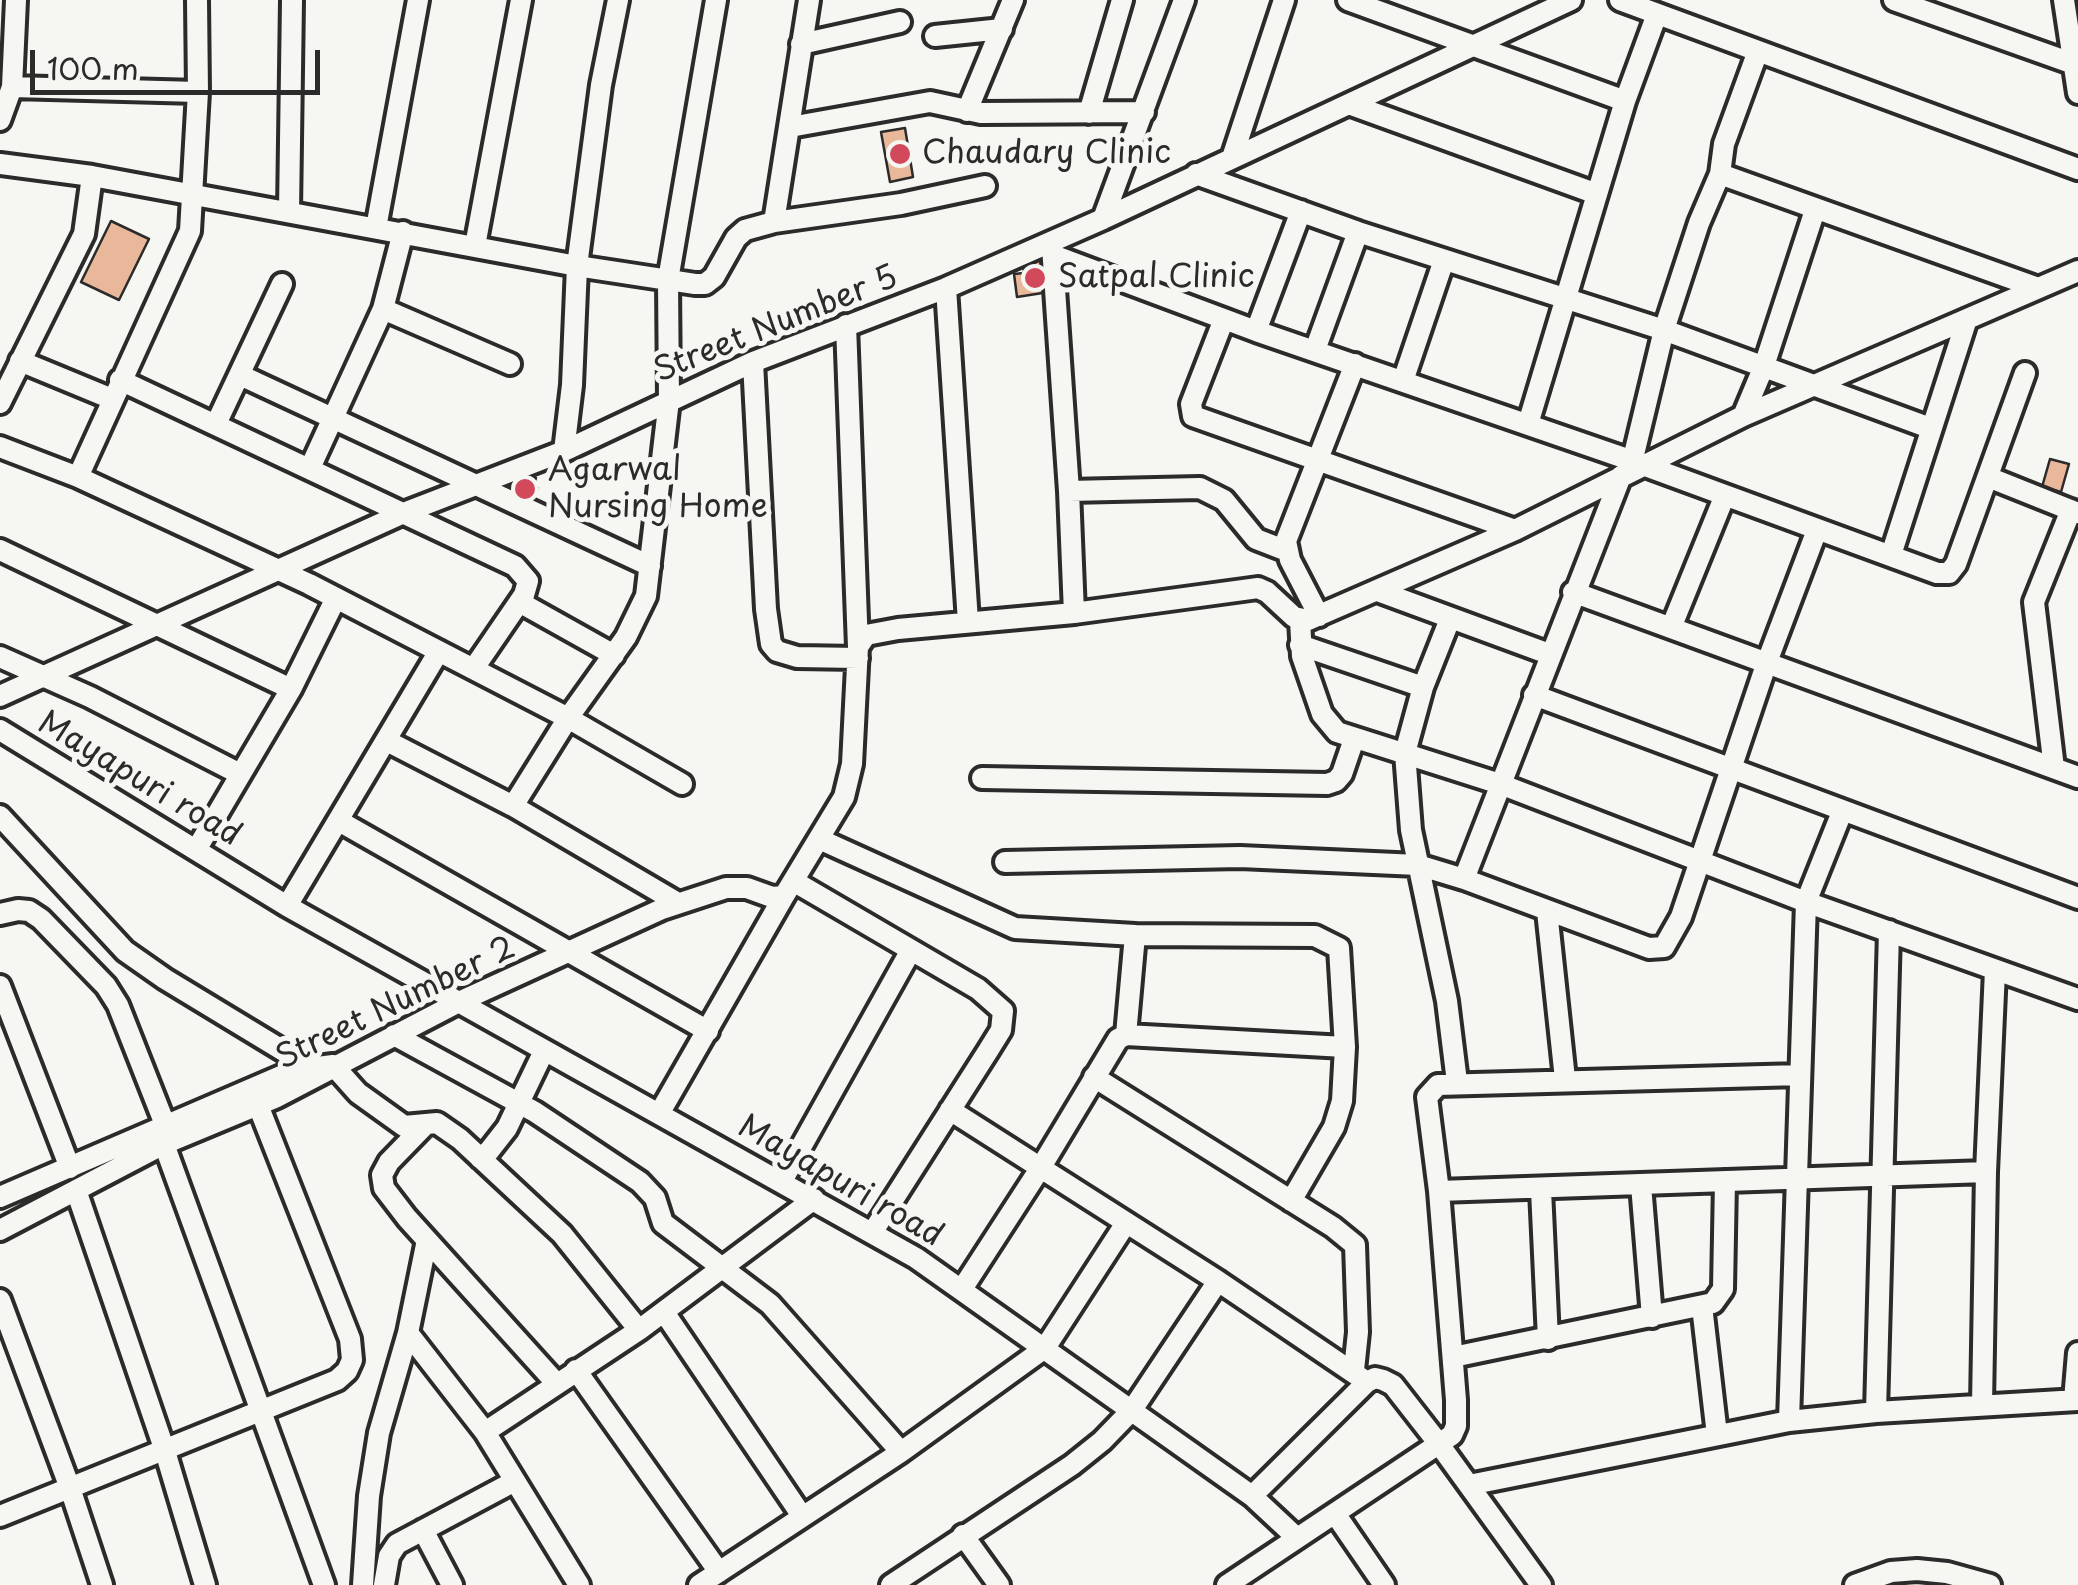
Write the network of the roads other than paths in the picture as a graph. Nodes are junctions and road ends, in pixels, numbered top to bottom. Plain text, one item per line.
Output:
1 (16, 0) edge
2 (197, 0) edge
3 (292, 0) edge
4 (418, 0) edge
5 (521, 0) edge
6 (618, 0) edge
7 (716, 0) edge
8 (809, 0) edge
9 (1012, 0) edge
10 (1122, 0) edge
11 (1184, 0) edge
12 (1284, 0) edge
13 (1348, 0) edge
14 (1571, 0) edge
15 (1620, 0) edge
16 (1894, 0) edge
17 (2064, 0) edge
18 (1658, 14) junction
19 (900, 22) dead end
20 (1002, 28) junction
21 (935, 36) dead end
22 (801, 44) junction
23 (1473, 45) junction
24 (1758, 51) junction
25 (2074, 64) junction
26 (12, 87) junction
27 (198, 92) junction
28 (2078, 93) edge
29 (1625, 102) junction
30 (1349, 104) junction
31 (967, 111) junction
32 (1144, 112) junction
33 (1088, 113) junction
34 (0, 120) edge
35 (790, 127) junction
36 (1232, 158) junction
37 (0, 164) edge
38 (2078, 170) edge
39 (1196, 174) junction
40 (1720, 174) junction
41 (92, 176) junction
42 (986, 186) dead end
43 (1597, 194) junction
44 (194, 198) junction
45 (1815, 210) junction
46 (1301, 211) junction
47 (289, 212) junction
48 (1103, 219) junction
49 (774, 222) junction
50 (376, 228) junction
51 (404, 232) junction
52 (1358, 232) junction
53 (475, 246) junction
54 (1052, 248) junction
55 (1444, 260) junction
56 (576, 266) junction
57 (2078, 271) edge
58 (668, 280) junction
59 (282, 284) dead end
60 (946, 288) junction
61 (2038, 288) junction
62 (1564, 298) junction
63 (383, 308) junction
64 (1224, 319) junction
65 (1967, 319) junction
66 (846, 325) junction
67 (1664, 330) junction
68 (1256, 331) junction
69 (1315, 350) junction
70 (20, 362) junction
71 (754, 362) junction
72 (510, 364) dead end
73 (1355, 364) junction
74 (1764, 366) junction
75 (2024, 373) dead end
76 (240, 375) junction
77 (1403, 380) junction
78 (1818, 384) junction
79 (116, 390) junction
80 (669, 400) junction
81 (0, 403) edge
82 (1743, 416) junction
83 (333, 418) junction
84 (216, 424) junction
85 (1528, 424) junction
86 (1930, 428) junction
87 (0, 447) edge
88 (564, 451) junction
89 (1317, 461) junction
90 (310, 468) junction
91 (1632, 468) junction
92 (78, 477) junction
93 (1988, 477) junction
94 (477, 485) junction
95 (1069, 491) junction
96 (1724, 495) junction
97 (406, 512) junction
98 (2074, 512) edge
99 (1515, 530) junction
100 (1818, 530) junction
101 (0, 550) edge
102 (1286, 551) junction
103 (1891, 556) junction
104 (650, 566) junction
105 (278, 570) junction
106 (1378, 592) junction
107 (1573, 592) junction
108 (336, 598) junction
109 (521, 604) junction
110 (1074, 614) junction
111 (1310, 618) junction
112 (1450, 619) junction
113 (968, 622) junction
114 (157, 626) junction
115 (1671, 628) junction
116 (1300, 645) junction
117 (439, 650) junction
118 (858, 652) junction
119 (1549, 654) junction
120 (614, 655) junction
121 (0, 657) edge
122 (1768, 662) junction
123 (474, 668) junction
124 (44, 676) junction
125 (1423, 687) junction
126 (291, 689) junction
127 (1534, 695) junction
128 (0, 696) edge
129 (568, 718) junction
130 (0, 730) edge
131 (1354, 739) junction
132 (387, 741) junction
133 (1405, 753) junction
134 (2054, 768) junction
135 (1733, 770) junction
136 (240, 774) junction
137 (2078, 777) edge
138 (982, 778) dead end
139 (682, 784) dead end
140 (1500, 784) junction
141 (513, 806) junction
142 (1842, 812) junction
143 (0, 816) edge
144 (338, 821) junction
145 (815, 847) junction
146 (196, 850) junction
147 (1700, 861) junction
148 (1005, 862) dead end
149 (1418, 865) junction
150 (1464, 878) junction
151 (790, 889) junction
152 (2078, 898) edge
153 (1806, 902) junction
154 (678, 903) junction
155 (287, 906) junction
156 (1547, 911) junction
157 (0, 914) edge
158 (1889, 931) junction
159 (1135, 934) junction
160 (573, 951) junction
161 (910, 952) junction
162 (1995, 970) junction
163 (0, 986) edge
164 (2078, 999) edge
165 (462, 1001) junction
166 (708, 1031) junction
167 (394, 1034) junction
168 (1126, 1035) junction
169 (1345, 1047) junction
170 (544, 1051) junction
171 (333, 1065) junction
172 (310, 1067) junction
173 (1800, 1075) junction
174 (1094, 1077) junction
175 (1564, 1079) junction
176 (1457, 1082) junction
177 (519, 1103) junction
178 (258, 1105) junction
179 (950, 1110) junction
180 (659, 1114) junction
181 (426, 1124) junction
182 (165, 1136) junction
183 (480, 1158) junction
184 (70, 1168) junction
185 (1041, 1168) junction
186 (1986, 1172) junction
187 (1884, 1176) junction
188 (1796, 1177) junction
189 (782, 1181) junction
190 (1725, 1181) junction
191 (1641, 1185) junction
192 (76, 1190) junction
193 (1541, 1190) junction
194 (1439, 1191) junction
195 (0, 1197) edge
196 (814, 1199) junction
197 (1291, 1201) junction
198 (1126, 1223) junction
199 (0, 1230) edge
200 (872, 1233) junction
201 (427, 1240) junction
202 (722, 1266) junction
203 (1218, 1281) junction
204 (962, 1289) junction
205 (0, 1300) edge
206 (1702, 1306) junction
207 (664, 1312) junction
208 (1652, 1317) junction
209 (639, 1330) junction
210 (408, 1334) junction
211 (1548, 1339) junction
212 (1045, 1348) junction
213 (2078, 1353) edge
214 (1454, 1357) junction
215 (576, 1370) junction
216 (1360, 1376) junction
217 (557, 1384) junction
218 (2076, 1400) edge
219 (1982, 1404) junction
220 (1132, 1410) junction
221 (263, 1411) junction
222 (1876, 1412) junction
223 (1789, 1421) junction
224 (485, 1432) junction
225 (1717, 1435) junction
226 (1439, 1444) junction
227 (165, 1451) junction
228 (902, 1452) junction
229 (515, 1481) junction
230 (1469, 1485) junction
231 (70, 1488) junction
232 (1252, 1496) junction
233 (1336, 1515) junction
234 (0, 1516) edge
235 (802, 1516) junction
236 (423, 1530) junction
237 (962, 1535) junction
238 (1296, 1538) junction
239 (720, 1572) junction
240 (1241, 1581) edge
241 (102, 1585) edge
242 (205, 1585) edge
243 (324, 1585) edge
244 (363, 1585) edge
245 (384, 1585) edge
246 (452, 1585) edge
247 (579, 1585) edge
248 (699, 1585) edge
249 (890, 1585) edge
250 (998, 1585) edge
251 (1384, 1585) edge
252 (1541, 1585) edge
253 (1856, 1585) edge
254 (1990, 1585) edge

1 - 26 street
2 - 27 street
3 - 47 street
4 - 50 street
5 - 53 street
6 - 56 street
7 - 58 street
8 - 22 street
9 - 20 street
10 - 33 street
11 - 32 street
12 - 36 street
13 - 23 street
14 - 23 street, Street Number 5
15 - 18 street
16 - 25 street
17 - 25 street
18 - 24 street
18 - 29 street
19 - 22 street
20 - 21 street
20 - 31 street
22 - 35 street
23 - 29 street
23 - 30 street, Street Number 5
24 - 38 street
24 - 40 street
25 - 28 street
26 - 27 street
26 - 34 street
27 - 44 street
29 - 43 street
30 - 36 street, Street Number 5
30 - 43 street
31 - 33 street
31 - 35 street
32 - 33 street
32 - 48 street
35 - 49 street
36 - 39 street, Street Number 5
37 - 41 street
39 - 46 street
39 - 48 street, Street Number 5
40 - 45 street
40 - 67 street
41 - 44 street
41 - 70 street
42 - 49 street
43 - 62 street
44 - 47 street
44 - 79 street
45 - 61 street
45 - 74 street
46 - 52 street
46 - 68 street
47 - 50 street
48 - 54 street, Street Number 5
49 - 58 street
50 - 51 street
51 - 53 street
51 - 63 street
52 - 55 street
52 - 69 street
53 - 56 street
54 - 60 street, Street Number 5
54 - 64 street
54 - 95 street
55 - 62 street
55 - 77 street
56 - 58 street
56 - 88 street
57 - 61 street
58 - 80 street
59 - 76 street
60 - 66 street, Street Number 5
60 - 113 street
61 - 65 street
62 - 67 street
62 - 85 street
63 - 72 street
63 - 83 street
64 - 68 street
64 - 89 street
65 - 78 street
65 - 86 street
66 - 71 street, Street Number 5
66 - 118 street
67 - 74 street
67 - 91 street
68 - 69 street
69 - 73 street
70 - 79 street
70 - 81 street
71 - 80 street, Street Number 5
71 - 118 street
73 - 77 street
73 - 89 street
74 - 78 street
74 - 82 street
75 - 93 street
76 - 83 street
76 - 84 street
77 - 85 street
78 - 82 street
78 - 86 street
79 - 84 street
79 - 92 street
80 - 88 street, Street Number 5
80 - 104 street
82 - 91 street
83 - 90 street
83 - 94 street
84 - 90 street
85 - 91 street
86 - 103 street
87 - 92 street
88 - 94 street, Street Number 5
89 - 99 street
89 - 102 street
90 - 97 street
91 - 96 street
91 - 99 street
91 - 107 street
92 - 105 street
93 - 98 street
93 - 103 street
94 - 97 street, Street Number 5
94 - 104 street
95 - 102 street
95 - 110 street
96 - 100 street
96 - 115 street
97 - 105 street, Street Number 5
97 - 109 street
98 - 134 street
99 - 106 street
100 - 103 street
100 - 122 street
101 - 114 street
102 - 111 street
104 - 120 street
105 - 108 street
105 - 114 street, Street Number 5
106 - 111 street
106 - 112 street
107 - 115 street
107 - 119 street
108 - 117 street
108 - 126 street
109 - 120 street
109 - 123 street
110 - 111 street
110 - 113 street
111 - 116 street
112 - 119 street
112 - 125 street
113 - 118 street
114 - 124 street, Street Number 5
114 - 126 street
115 - 122 street
116 - 125 street
116 - 131 street
117 - 123 street
117 - 132 street
118 - 145 street
119 - 127 street
120 - 129 street
121 - 124 street
122 - 134 street
122 - 135 street
123 - 129 street
124 - 128 street, Street Number 5
124 - 136 street
125 - 133 street
126 - 136 street
127 - 135 street
127 - 140 street
129 - 139 street
129 - 141 street
130 - 146 street, Mayapuri road
131 - 133 street
131 - 138 street
132 - 141 street
132 - 144 street
133 - 140 street
133 - 149 street
134 - 137 street
135 - 142 street
135 - 147 street
136 - 146 street
140 - 147 street
140 - 150 street
141 - 154 street
142 - 152 street
142 - 153 street
143 - 172 street
144 - 155 street
144 - 160 street
145 - 151 street
145 - 159 street
146 - 155 street, Mayapuri road
147 - 153 street
147 - 156 street
148 - 149 street
149 - 150 street
149 - 176 street
150 - 156 street
151 - 154 street, Street Number 2
151 - 161 street
151 - 166 street
153 - 158 street
153 - 173 street
154 - 160 street, Street Number 2
155 - 165 street, Mayapuri road
156 - 175 street
157 - 182 street
158 - 162 street
158 - 187 street
159 - 168 street
159 - 169 street
160 - 165 street, Street Number 2
160 - 166 street
161 - 179 street
161 - 189 street
162 - 164 street
162 - 186 street
163 - 184 street
165 - 167 street, Street Number 2
165 - 170 street, Mayapuri road
166 - 180 street
167 - 171 street, Street Number 2
167 - 177 street
168 - 169 street
168 - 174 street
169 - 197 street
170 - 177 street
170 - 180 street, Mayapuri road
171 - 172 street
171 - 178 street, Street Number 2
171 - 181 street
172 - 182 street
173 - 175 street
173 - 188 street
174 - 185 street
174 - 197 street
175 - 176 street
176 - 194 street
177 - 183 street
177 - 202 street
178 - 182 street, Street Number 2
178 - 221 street
179 - 185 street
179 - 200 street
180 - 189 street, Mayapuri road
181 - 183 street
181 - 201 street
182 - 184 street
182 - 192 street, Street Number 2
182 - 221 street
183 - 209 street
184 - 195 street
185 - 198 street
185 - 204 street
186 - 187 street
186 - 219 street
187 - 188 street
187 - 222 street
188 - 190 street
188 - 223 street
189 - 196 street, Mayapuri road
190 - 191 street
190 - 206 street
191 - 193 street
191 - 208 street
192 - 199 street, Street Number 2
192 - 227 street
193 - 194 street
193 - 211 street
194 - 214 street
196 - 200 street, Mayapuri road
196 - 202 street
197 - 216 street
198 - 203 street
198 - 212 street
200 - 204 street, Mayapuri road
201 - 210 street
201 - 217 street
202 - 207 street
202 - 228 street
203 - 216 street
203 - 220 street
204 - 212 street, Mayapuri road
205 - 231 street
206 - 208 street
206 - 225 street
207 - 209 street
207 - 235 street
208 - 211 street
209 - 215 street
210 - 224 street
210 - 244 street
211 - 214 street
212 - 220 street, Mayapuri road
212 - 228 street
213 - 218 street
214 - 226 street
215 - 217 street
215 - 239 street
216 - 226 street
216 - 232 street
217 - 224 street
218 - 219 street
219 - 222 street
220 - 232 street, Mayapuri road
220 - 237 street
221 - 227 street
221 - 243 street
222 - 223 street
223 - 225 street
224 - 229 street
225 - 230 street
226 - 230 street
226 - 233 street
227 - 231 street
227 - 242 street
228 - 235 street
229 - 236 street
229 - 247 street
230 - 252 street
231 - 234 street
231 - 241 street
232 - 238 street, Mayapuri road
233 - 238 street
233 - 251 street
235 - 239 street
236 - 245 street
236 - 246 street
237 - 249 street
237 - 250 street
238 - 240 street
239 - 248 street
253 - 254 street

